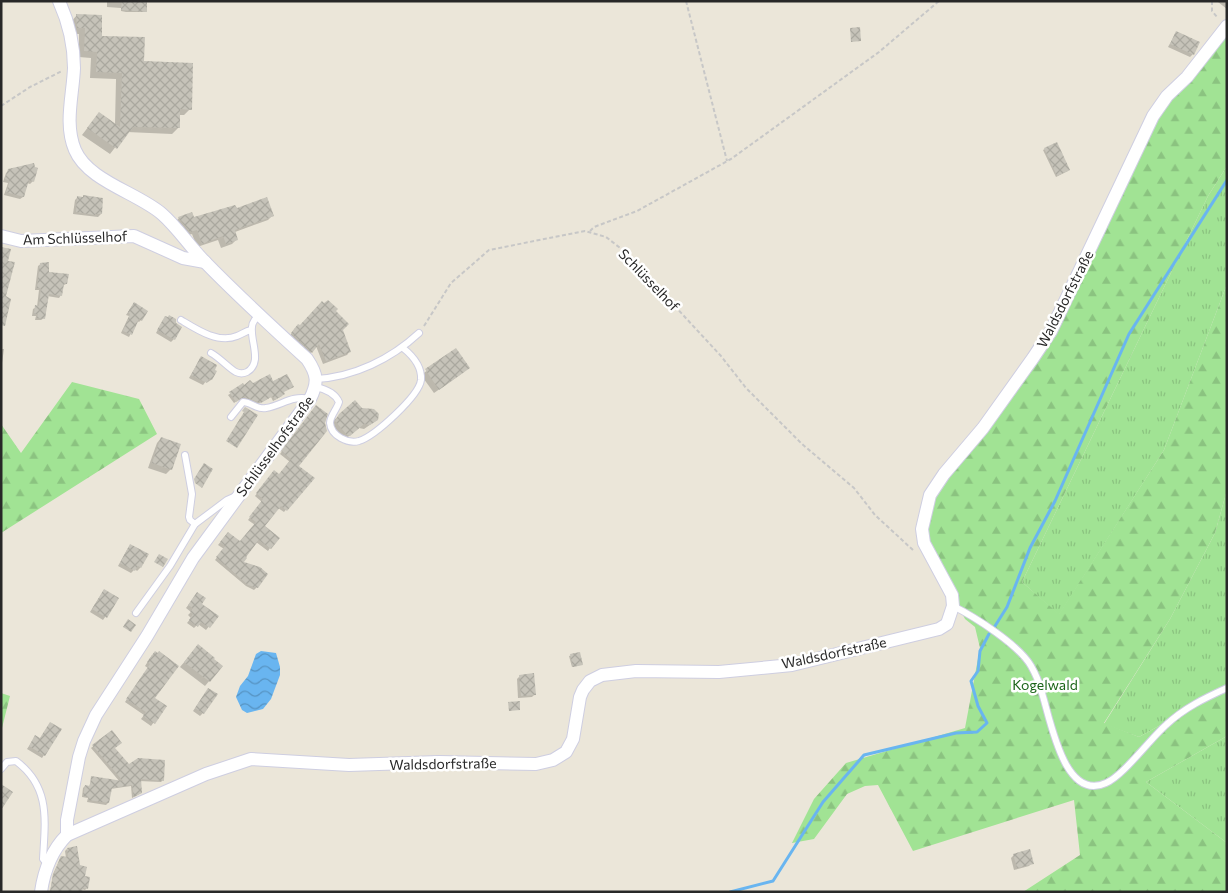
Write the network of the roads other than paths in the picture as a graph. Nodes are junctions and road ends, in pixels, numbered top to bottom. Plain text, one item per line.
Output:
1 (59, 1) edge
2 (1224, 23) edge
3 (1, 236) edge
4 (205, 262) junction
5 (260, 314) junction
6 (181, 320) dead end
7 (252, 330) junction
8 (419, 333) road end
9 (403, 348) junction
10 (211, 353) dead end
11 (316, 383) junction
12 (310, 399) junction
13 (231, 417) dead end
14 (186, 455) dead end
15 (240, 495) junction
16 (195, 524) junction
17 (953, 606) junction
18 (136, 613) dead end
19 (1227, 688) edge
20 (1, 770) edge
21 (67, 835) junction
22 (48, 865) junction
23 (41, 892) edge

1 - 4 street, Schlüsselhofstraße
2 - 17 street, Waldsdorfstraße
3 - 4 street, Am Schlüsselhof
4 - 5 street, Schlüsselhofstraße
5 - 7 lane
5 - 11 street, Schlüsselhofstraße
6 - 7 lane
7 - 10 lane
8 - 9 lane
9 - 11 lane
9 - 11 lane
11 - 12 street, Schlüsselhofstraße
12 - 13 lane
12 - 15 street, Schlüsselhofstraße
14 - 16 lane
15 - 16 lane
15 - 21 street, Schlüsselhofstraße
16 - 18 lane
17 - 19 lane
17 - 21 street, Waldsdorfstraße
20 - 22 lane
21 - 22 street, Waldsdorfstraße
22 - 23 street, Waldsdorfstraße

